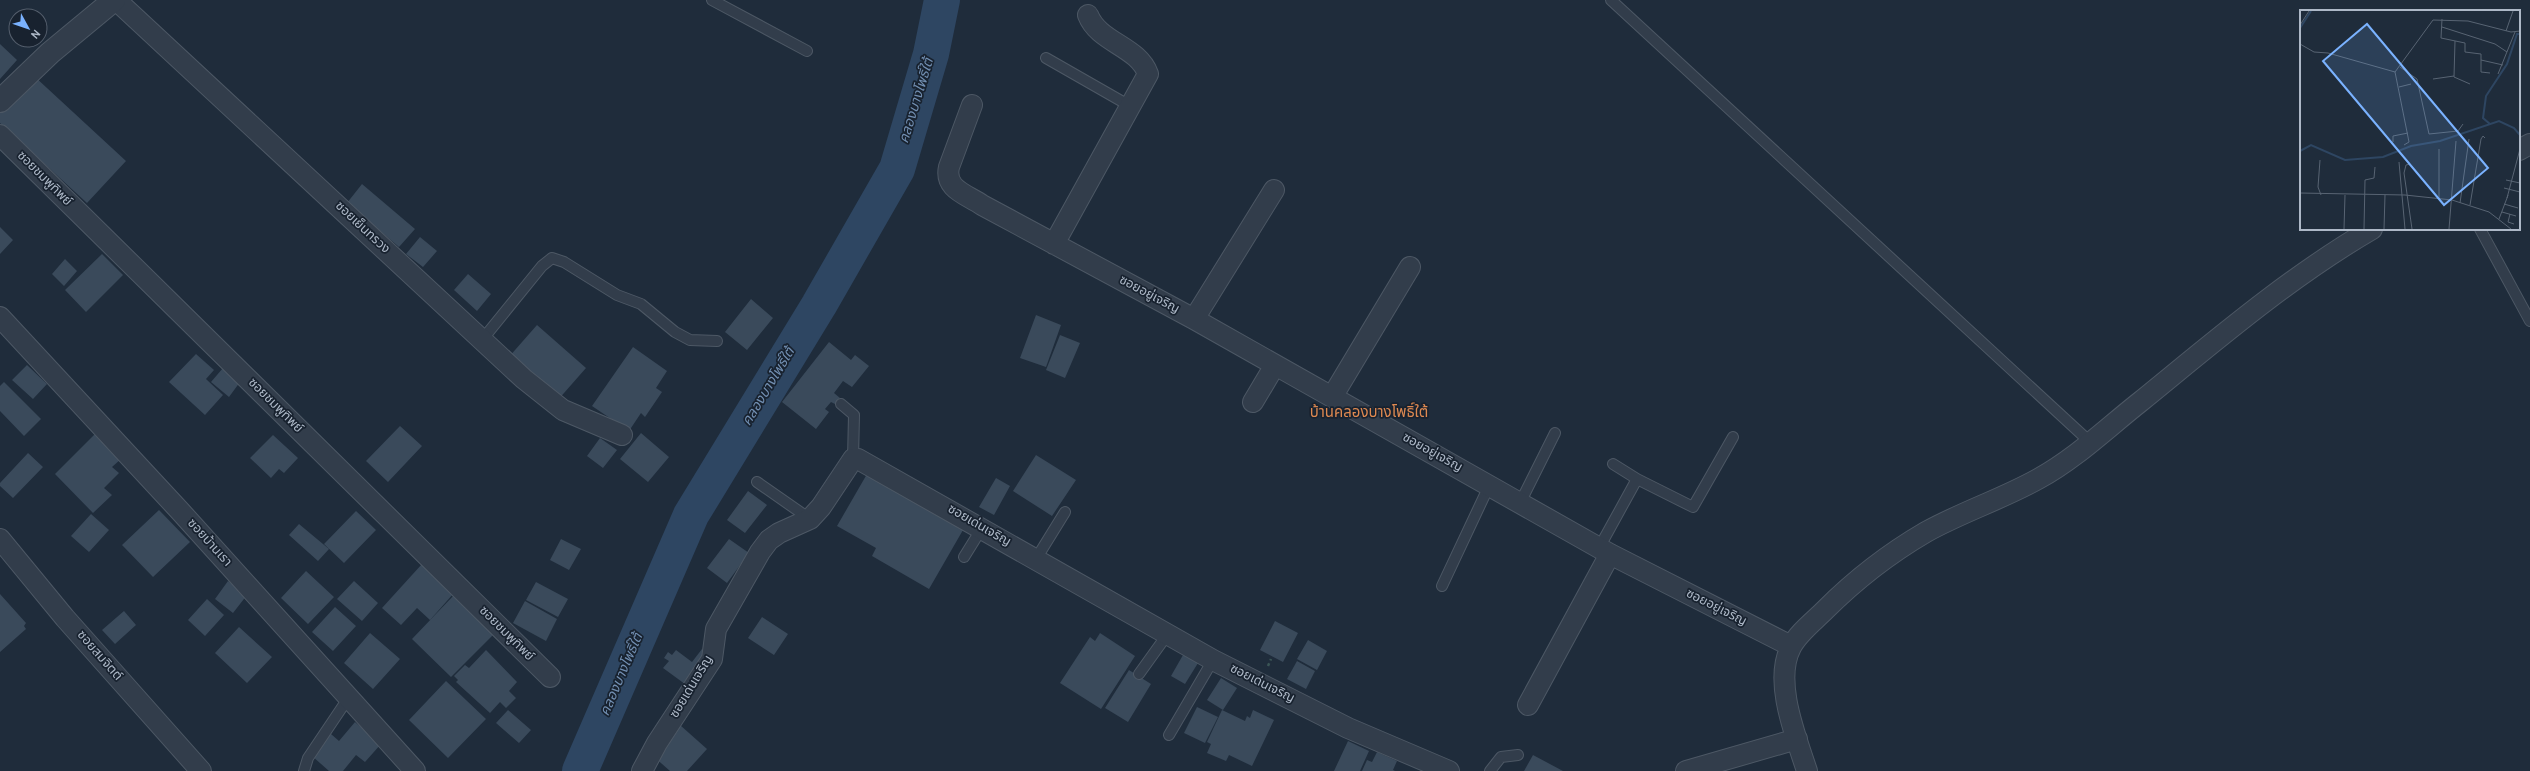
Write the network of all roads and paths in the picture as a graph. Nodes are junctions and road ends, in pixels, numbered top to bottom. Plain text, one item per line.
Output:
1 (115, 0) edge
2 (712, 0) edge
3 (1611, 0) edge
4 (1088, 15) dead end
5 (807, 51) dead end
6 (1046, 58) dead end
7 (0, 101) edge
8 (972, 105) dead end
9 (1130, 106) junction
10 (0, 135) edge
11 (2530, 144) edge
12 (2520, 149) edge
13 (1274, 190) dead end
14 (2370, 230) edge
15 (2481, 230) edge
16 (1054, 244) junction
17 (1410, 267) dead end
18 (0, 317) edge
19 (1194, 319) junction
20 (2530, 321) edge
21 (482, 340) junction
22 (717, 341) dead end
23 (1275, 365) junction
24 (1332, 397) junction
25 (1253, 402) dead end
26 (841, 404) dead end
27 (1555, 433) dead end
28 (622, 435) dead end
29 (1733, 437) dead end
30 (2090, 442) junction
31 (853, 459) junction
32 (1613, 464) dead end
33 (1637, 479) junction
34 (757, 482) dead end
35 (1489, 486) junction
36 (1520, 503) junction
37 (1065, 512) dead end
38 (810, 519) junction
39 (982, 528) junction
40 (0, 539) edge
41 (1604, 551) junction
42 (964, 557) dead end
43 (1036, 559) junction
44 (1442, 586) dead end
45 (1167, 635) junction
46 (1791, 646) junction
47 (1213, 660) junction
48 (1139, 674) dead end
49 (550, 677) dead end
50 (349, 697) junction
51 (1528, 705) dead end
52 (1169, 735) dead end
53 (1797, 739) junction
54 (1518, 755) dead end
55 (201, 771) edge
56 (304, 771) edge
57 (415, 771) edge
58 (642, 771) edge
59 (1448, 771) edge
60 (1490, 771) edge
61 (1686, 771) edge
62 (1807, 771) edge

1 - 7 street
1 - 21 street, ซอยเย็นทรวง
2 - 5 lane
3 - 30 lane
4 - 9 street
6 - 9 lane
8 - 16 street, ซอยอยู่เจริญ
9 - 16 street
10 - 49 street, ซอยชมพูทิพย์
11 - 12 street
13 - 19 street
14 - 30 street
15 - 20 lane
16 - 19 street, ซอยอยู่เจริญ
17 - 24 street
18 - 50 street, ซอยบ้านเรา
19 - 23 street, ซอยอยู่เจริญ
21 - 22 lane
21 - 28 street, ซอยเย็นทรวง
23 - 24 street, ซอยอยู่เจริญ
23 - 25 street
24 - 35 street, ซอยอยู่เจริญ
26 - 31 lane
27 - 36 lane
29 - 33 lane
30 - 46 street
31 - 38 street, ซอยเด่นเจริญ
31 - 39 street, ซอยเด่นเจริญ
32 - 33 lane
33 - 41 lane
34 - 38 lane
35 - 36 street, ซอยอยู่เจริญ
35 - 44 lane
36 - 41 street, ซอยอยู่เจริญ
37 - 43 lane
38 - 58 street, ซอยเด่นเจริญ
39 - 42 lane
39 - 43 street, ซอยเด่นเจริญ
40 - 55 street, ซอยสมจิตต์
41 - 46 street, ซอยอยู่เจริญ
41 - 51 street
43 - 45 street, ซอยเด่นเจริญ
45 - 47 street, ซอยเด่นเจริญ
45 - 48 lane
46 - 53 street
47 - 52 lane
47 - 59 street, ซอยเด่นเจริญ
50 - 56 lane
50 - 57 street, ซอยบ้านเรา
53 - 61 street
53 - 62 street
54 - 60 lane

